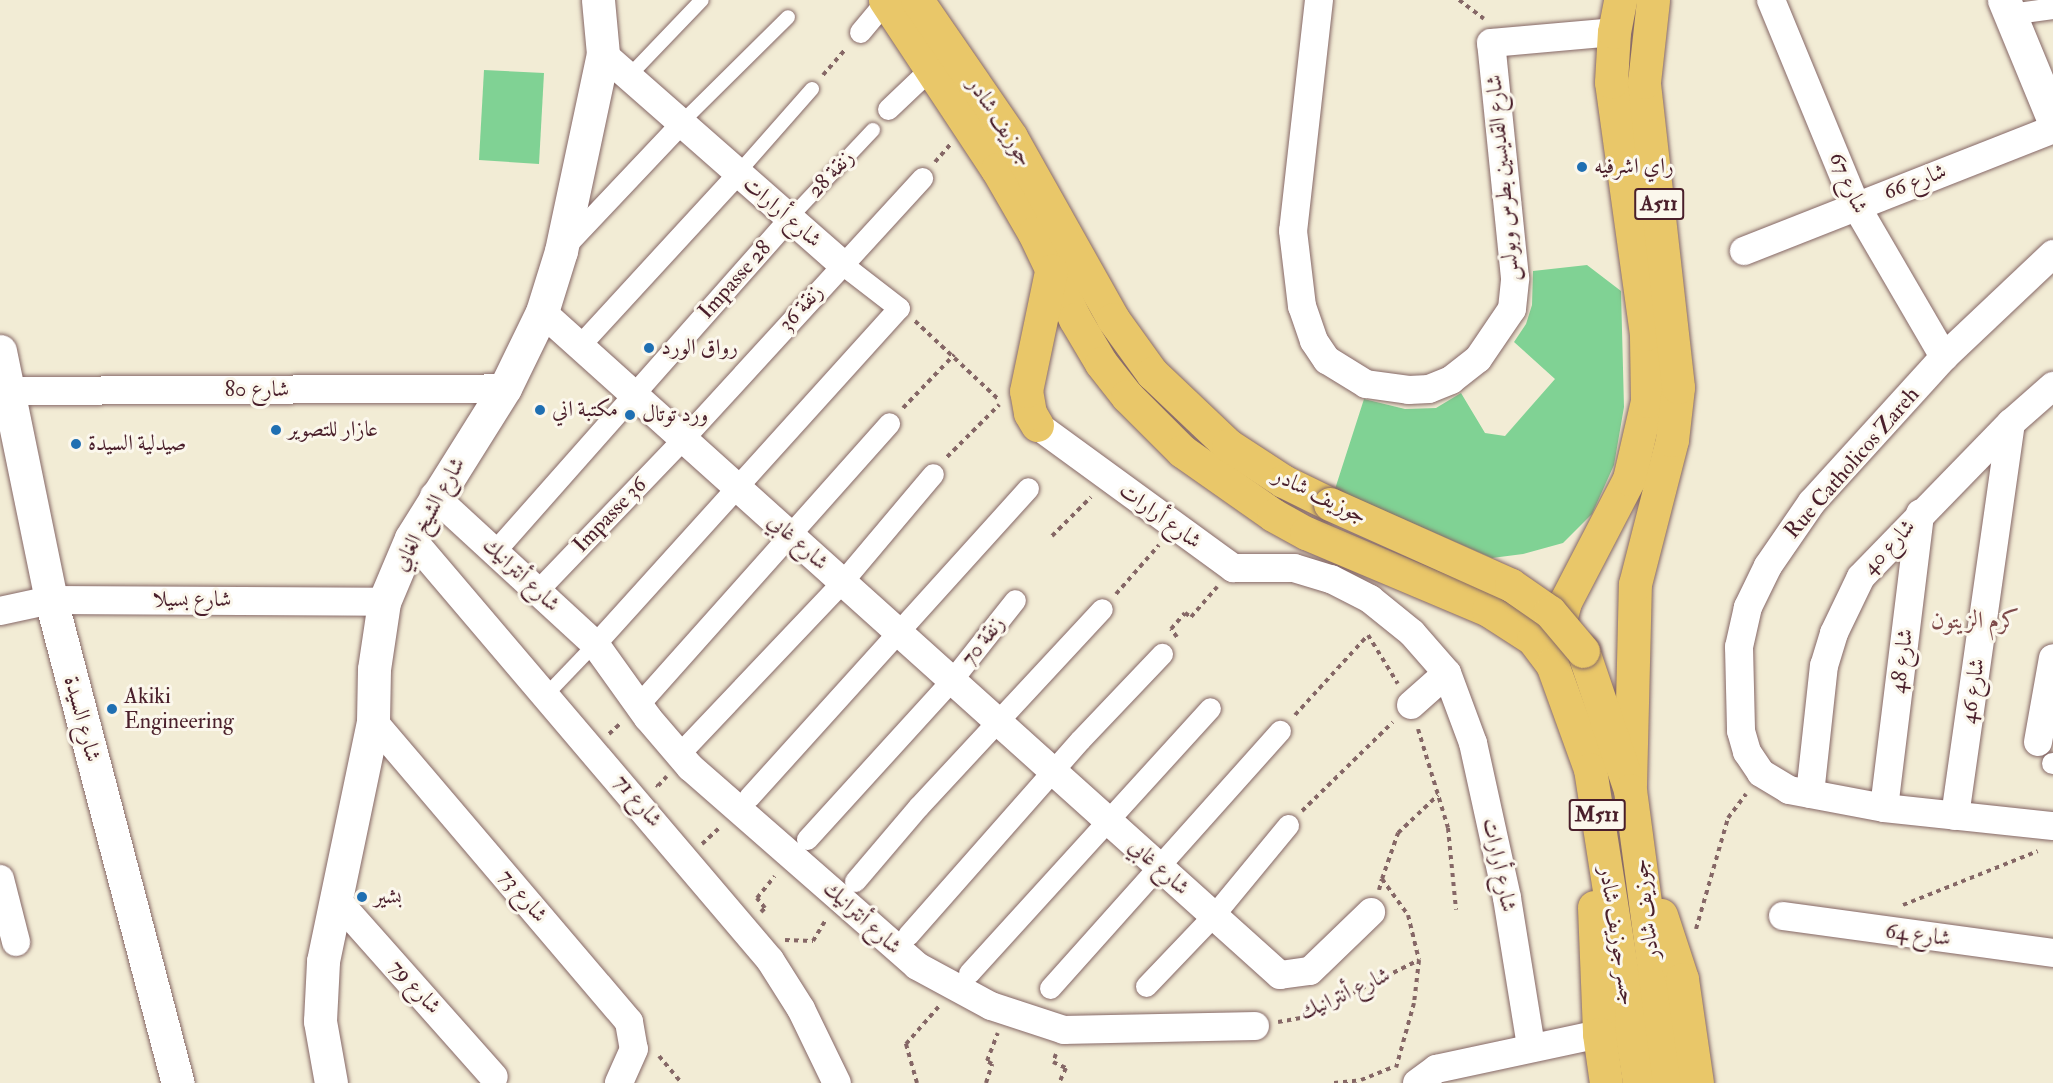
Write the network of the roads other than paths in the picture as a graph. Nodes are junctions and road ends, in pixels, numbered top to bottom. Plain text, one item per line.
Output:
1 (702, 0) edge
2 (896, 0) edge
3 (1319, 0) edge
4 (1620, 0) edge
5 (1653, 0) edge
6 (1771, 0) edge
7 (600, 1) edge
8 (2007, 7) edge
9 (2053, 8) edge
10 (788, 17) dead end
11 (860, 32) road end
12 (1614, 32) junction
13 (603, 54) junction
14 (2044, 65) edge
15 (931, 68) junction
16 (629, 76) junction
17 (812, 88) road end
18 (888, 109) dead end
19 (2053, 119) edge
20 (682, 122) junction
21 (2053, 129) edge
22 (873, 130) dead end
23 (738, 173) junction
24 (922, 178) road end
25 (1855, 204) junction
26 (790, 218) junction
27 (561, 250) junction
28 (1744, 251) dead end
29 (2053, 254) edge
30 (842, 264) junction
31 (1051, 271) junction
32 (542, 312) junction
33 (579, 346) junction
34 (0, 351) edge
35 (1944, 357) junction
36 (2053, 386) edge
37 (505, 388) junction
38 (8, 391) junction
39 (633, 394) junction
40 (889, 423) road end
41 (2010, 423) junction
42 (1037, 426) joint
43 (683, 439) junction
44 (933, 474) road end
45 (737, 488) junction
46 (1028, 488) dead end
47 (434, 496) junction
48 (1920, 513) junction
49 (791, 536) junction
50 (411, 538) junction
51 (495, 551) junction
52 (842, 582) junction
53 (537, 591) junction
54 (51, 600) junction
55 (1015, 600) dead end
56 (384, 602) junction
57 (1102, 609) road end
58 (0, 611) edge
59 (897, 632) junction
60 (595, 644) junction
61 (1162, 654) road end
62 (1549, 658) junction
63 (2053, 658) edge
64 (1447, 673) junction
65 (951, 681) junction
66 (547, 694) junction
67 (1411, 705) road end
68 (1210, 708) dead end
69 (644, 711) junction
70 (373, 721) junction
71 (997, 723) junction
72 (1281, 731) road end
73 (2048, 756) edge
74 (684, 761) junction
75 (1053, 772) junction
76 (1630, 790) junction
77 (1810, 794) junction
78 (743, 803) junction
79 (1884, 808) junction
80 (1955, 816) junction
81 (1107, 821) junction
82 (1288, 825) road end
83 (1599, 827) junction
84 (2048, 837) edge
85 (1638, 843) junction
86 (799, 847) junction
87 (1158, 867) junction
88 (0, 879) edge
89 (847, 889) junction
90 (335, 898) junction
91 (1371, 912) road end
92 (1213, 916) junction
93 (1783, 916) dead end
94 (908, 935) dead end
95 (16, 942) dead end
96 (2053, 952) edge
97 (1264, 962) joint
98 (962, 981) junction
99 (1640, 984) junction
100 (1146, 986) dead end
101 (1050, 988) dead end
102 (1255, 1026) road end
103 (1599, 1034) junction
104 (1531, 1047) junction
105 (494, 1077) dead end
106 (1428, 1079) edge
107 (326, 1080) edge
108 (178, 1083) edge
109 (619, 1083) edge
110 (837, 1083) edge
111 (1606, 1083) edge
112 (1639, 1083) edge
113 (1669, 1083) edge
114 (1697, 1083) edge

1 - 16 lane
2 - 11 street
2 - 15 highway, جوزيف شادر
2 - 76 highway, جوزيف شادر, bridge
3 - 12 street, شارع القديسين بطرس وبولس
4 - 12 highway, A511
5 - 76 highway, A511
6 - 25 street, شارع 67
7 - 13 street, شارع الشيخ الغابي
8 - 9 street
8 - 14 street
10 - 20 lane
12 - 62 highway, A511
13 - 16 street, شارع أرارات
13 - 27 street, شارع الشيخ الغابي
14 - 19 street
15 - 18 street
15 - 31 highway, جوزيف شادر
16 - 20 street, شارع أرارات
17 - 23 lane
20 - 23 street, شارع أرارات
20 - 27 street
21 - 25 street, شارع 66
22 - 26 lane, زنقة 28
23 - 26 street, شارع أرارات
23 - 33 street
24 - 30 street, زنقة 36
25 - 28 street, شارع 66
25 - 35 street, شارع 67
26 - 30 street, شارع أرارات
26 - 39 street, Impasse 28
27 - 32 street, شارع الشيخ الغابي
29 - 35 street, Rue Catholicos Zareh
30 - 43 street, زنقة 36
30 - 45 street, شارع أرارات
31 - 42 highway
31 - 62 highway, جوزيف شادر
32 - 33 street, شارع غابي
32 - 37 street, شارع الشيخ الغابي
33 - 39 street, شارع غابي
34 - 38 street, شارع السيدة
35 - 77 street, Rue Catholicos Zareh
36 - 41 street, شارع 40
37 - 38 street, شارع 80
37 - 47 street, شارع الشيخ الغابي
38 - 54 street, شارع السيدة
39 - 43 street, شارع غابي
39 - 51 street, Impasse 28
40 - 49 street
41 - 48 street, شارع 40
41 - 80 street, شارع 46
42 - 64 street, شارع أرارات
43 - 45 street, شارع غابي
43 - 53 street, Impasse 36
44 - 52 street
45 - 49 street, شارع غابي
45 - 60 street
46 - 59 street
47 - 50 street, شارع الشيخ الغابي
47 - 51 street, شارع أنترانيك
48 - 77 street, شارع 40
48 - 79 street, شارع 48
49 - 52 street, شارع غابي
49 - 69 street
50 - 56 street, شارع الشيخ الغابي
50 - 66 street, شارع 71
51 - 53 street, شارع أنترانيك
52 - 59 street, شارع غابي
52 - 74 street
53 - 60 street, شارع أنترانيك
54 - 56 street, شارع بسيلا
54 - 58 street, شارع بسيلا
54 - 108 street, شارع السيدة
55 - 65 street, زنقة 70
56 - 70 street, شارع الشيخ الغابي
57 - 71 street
59 - 65 street, شارع غابي
59 - 78 street
60 - 66 lane
60 - 69 street, شارع أنترانيك
61 - 75 street
62 - 83 highway, جسر جوزيف شادر / M511
63 - 73 street
64 - 67 street
64 - 104 street, شارع أرارات
65 - 71 street, شارع غابي
65 - 86 street, زنقة 70
66 - 110 street, شارع 71
68 - 81 street
69 - 74 street, شارع أنترانيك
70 - 90 street, شارع الشيخ الغابي
70 - 109 street, شارع 73
71 - 75 street, شارع غابي
71 - 89 street
72 - 87 street
74 - 78 street, شارع أنترانيك
75 - 81 street, شارع غابي
75 - 94 street
76 - 85 highway, جوزيف شادر / M511
77 - 79 street, Rue Catholicos Zareh
78 - 86 street, شارع أنترانيك
79 - 80 street, Rue Catholicos Zareh
80 - 84 street, Rue Catholicos Zareh
81 - 87 street, شارع غابي
81 - 98 street
82 - 92 street
83 - 99 highway, جسر جوزيف شادر / M511
83 - 103 highway
85 - 99 highway, جوزيف شادر / M511
85 - 114 highway
86 - 89 street, شارع أنترانيك
87 - 92 street, شارع غابي
87 - 101 street
88 - 95 street
89 - 98 street, شارع أنترانيك
90 - 105 street, شارع 79
90 - 107 street, شارع الشيخ الغابي
91 - 97 street, شارع أنترانيك
92 - 97 street, شارع غابي
92 - 100 street
93 - 96 street, شارع 64
98 - 102 street, شارع أنترانيك
99 - 112 highway, جسر جوزيف شادر / M511
99 - 113 highway, جسر جوزيف شادر / M511
103 - 104 street
103 - 111 highway
104 - 106 street

